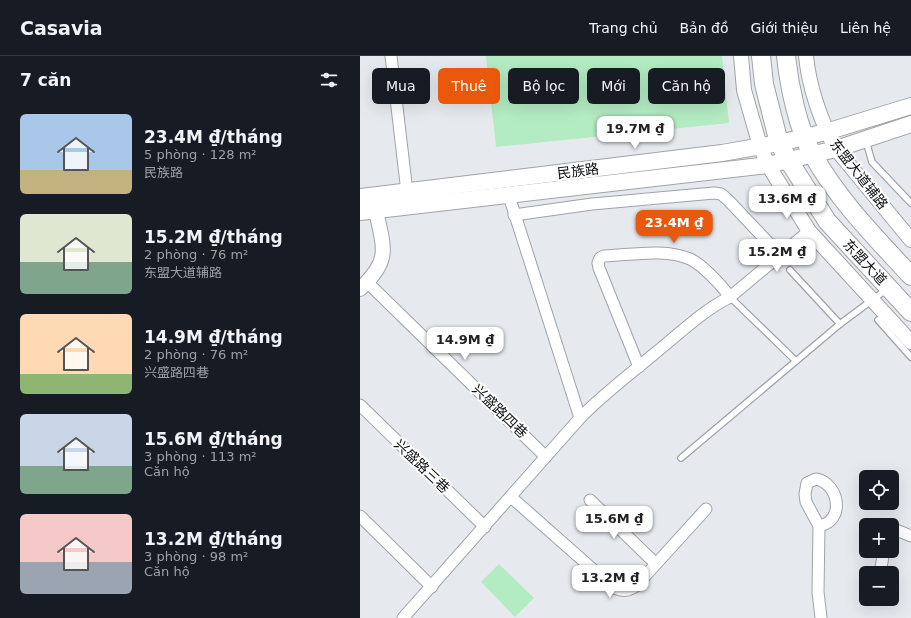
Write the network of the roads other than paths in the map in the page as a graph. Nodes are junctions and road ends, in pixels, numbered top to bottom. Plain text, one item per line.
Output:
1 (391, 56) edge
2 (741, 56) edge
3 (761, 56) edge
4 (786, 56) edge
5 (806, 56) edge
6 (911, 106) edge
7 (911, 124) edge
8 (826, 132) junction
9 (805, 137) junction
10 (866, 139) junction
11 (779, 144) junction
12 (760, 146) junction
13 (836, 149) junction
14 (813, 155) junction
15 (789, 161) junction
16 (768, 165) junction
17 (407, 192) junction
18 (509, 196) junction
19 (360, 197) edge
20 (911, 203) edge
21 (376, 211) junction
22 (360, 212) edge
23 (514, 215) junction
24 (809, 231) junction
25 (911, 240) edge
26 (780, 255) junction
27 (790, 270) dead end
28 (911, 276) edge
29 (363, 286) edge
30 (888, 288) junction
31 (730, 297) junction
32 (873, 301) junction
33 (911, 312) edge
34 (878, 320) dead end
35 (840, 324) junction
36 (911, 342) edge
37 (911, 357) edge
38 (796, 361) junction
39 (639, 367) junction
40 (360, 405) edge
41 (580, 418) junction
42 (546, 456) junction
43 (681, 458) dead end
44 (511, 497) junction
45 (590, 500) dead end
46 (706, 509) dead end
47 (360, 516) edge
48 (819, 526) dead end
49 (485, 527) junction
50 (899, 531) edge
51 (911, 536) edge
52 (655, 563) junction
53 (432, 587) junction
54 (403, 618) edge
55 (821, 618) edge

1 - 17 street
2 - 12 street
3 - 11 highway, 东盟大道
4 - 9 highway, 东盟大道
5 - 8 street, 东盟大道辅路
6 - 8 main road, 民族路
7 - 10 main road, 民族路
8 - 9 main road, 民族路
8 - 13 street, 东盟大道辅路
9 - 11 main road, 民族路
9 - 14 highway, 东盟大道
10 - 13 main road, 民族路
10 - 20 lane
11 - 12 main road, 民族路
11 - 15 highway, 东盟大道
12 - 16 street
12 - 17 main road, 民族路
13 - 14 main road, 民族路
13 - 25 street, 东盟大道辅路
14 - 15 main road, 民族路
14 - 28 highway, 东盟大道
15 - 16 main road, 民族路
15 - 30 highway, 东盟大道
16 - 18 main road, 民族路
16 - 24 street
17 - 19 main road, 民族路
18 - 21 main road, 民族路
18 - 23 street
21 - 22 main road, 民族路
21 - 29 street
23 - 26 street
23 - 41 street
24 - 26 street
24 - 32 street
26 - 31 street
27 - 35 lane
29 - 42 street, 兴盛路四巷
30 - 32 lane
30 - 33 highway, 东盟大道
31 - 38 lane
31 - 39 street
31 - 39 street
32 - 35 lane
32 - 36 street
34 - 37 lane
35 - 38 lane
38 - 43 lane
39 - 41 street
40 - 49 street, 兴盛路三巷
41 - 42 street
42 - 44 street
44 - 49 street
44 - 52 street
45 - 52 street
46 - 52 street
47 - 53 street
48 - 55 street
49 - 53 street
50 - 51 street
53 - 54 street

